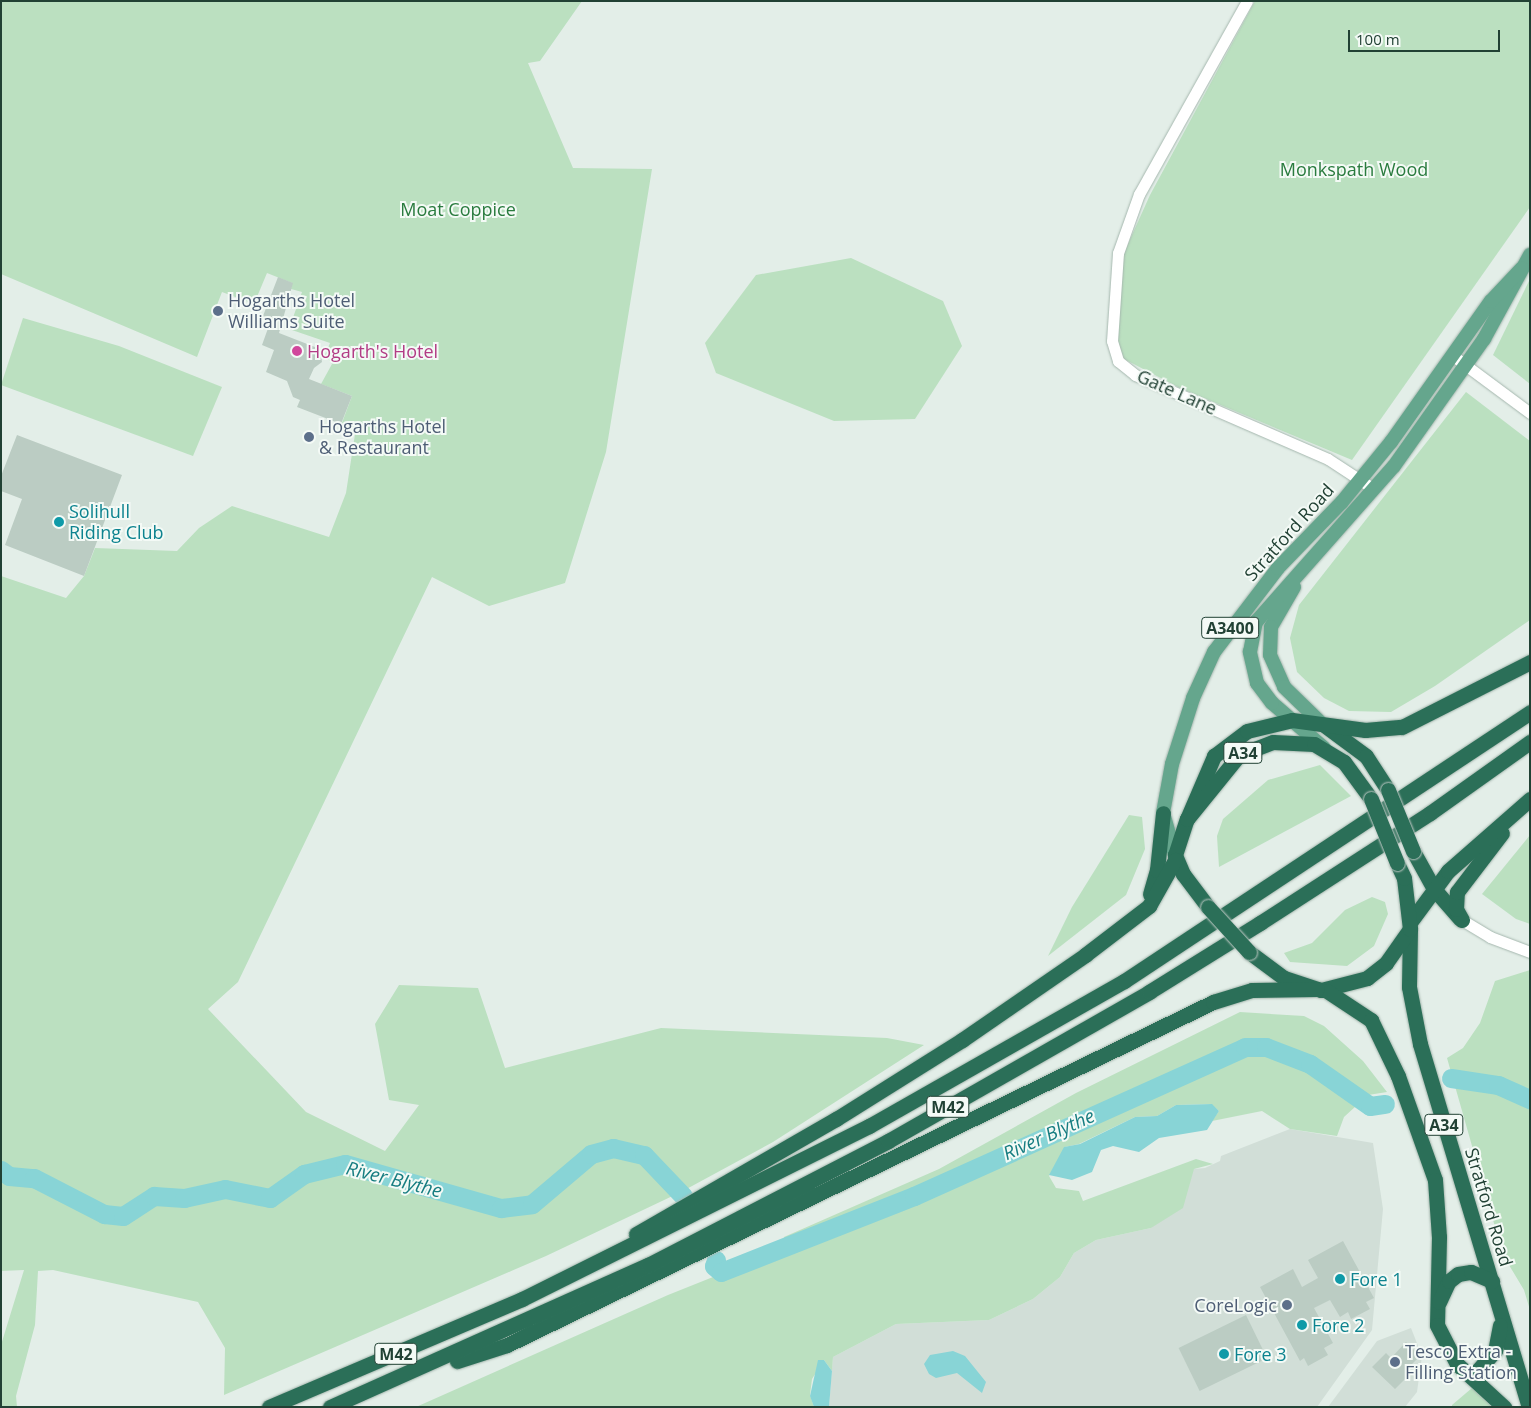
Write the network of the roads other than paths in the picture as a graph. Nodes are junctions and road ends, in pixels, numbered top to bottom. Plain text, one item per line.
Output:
1 (1247, 1) edge
2 (1530, 255) edge
3 (1522, 268) junction
4 (1452, 355) junction
5 (1464, 365) junction
6 (1530, 413) edge
7 (1361, 478) junction
8 (1374, 489) junction
9 (1331, 539) junction
10 (1530, 662) edge
11 (1530, 712) edge
12 (1292, 720) junction
13 (1321, 723) junction
14 (1530, 742) edge
15 (1326, 749) junction
16 (1527, 802) edge
17 (1164, 813) junction
18 (1187, 819) junction
19 (1175, 857) junction
20 (1434, 889) junction
21 (1138, 915) junction
22 (1462, 920) junction
23 (1411, 925) junction
24 (1530, 952) edge
25 (1322, 990) junction
26 (1492, 1281) junction
27 (522, 1300) junction
28 (1436, 1308) junction
29 (1501, 1318) junction
30 (1472, 1377) junction
31 (376, 1387) junction
32 (269, 1407) edge
33 (330, 1407) edge
34 (1504, 1407) edge
35 (1529, 1407) edge

1 - 7 street, Gate Lane
2 - 3 main road, Stratford Road / A3400
3 - 4 main road, Stratford Road / A3400
3 - 5 main road, Stratford Road / A3400
4 - 5 street
4 - 7 main road, Stratford Road / A3400
5 - 6 street
5 - 8 main road, Stratford Road / A3400
7 - 8 street, Gate Lane
7 - 17 main road, Stratford Road / A3400
8 - 9 main road, Stratford Road / A3400
9 - 12 main road, Stratford Road / A3400
9 - 13 main road
10 - 13 highway
11 - 27 highway, M42
12 - 13 highway
12 - 15 main road, Stratford Road / A3400
12 - 18 highway
13 - 20 highway, bridge
14 - 31 highway, M42
15 - 18 highway, A34
15 - 23 highway, A34, bridge
16 - 20 highway
16 - 22 highway
17 - 19 main road, Stratford Road
17 - 21 highway
18 - 19 highway, A34
19 - 21 highway
19 - 25 highway, A34, bridge
20 - 22 highway
20 - 23 highway
21 - 27 highway
22 - 24 street
23 - 25 highway
23 - 26 highway, Stratford Road / A34
25 - 28 highway, A34
25 - 31 highway
26 - 28 highway
26 - 29 highway, Stratford Road / A34
27 - 32 highway, M42
28 - 30 highway, A34
29 - 30 highway, A34
29 - 35 highway, Stratford Road / A34
30 - 34 highway, A34
31 - 33 highway, M42

